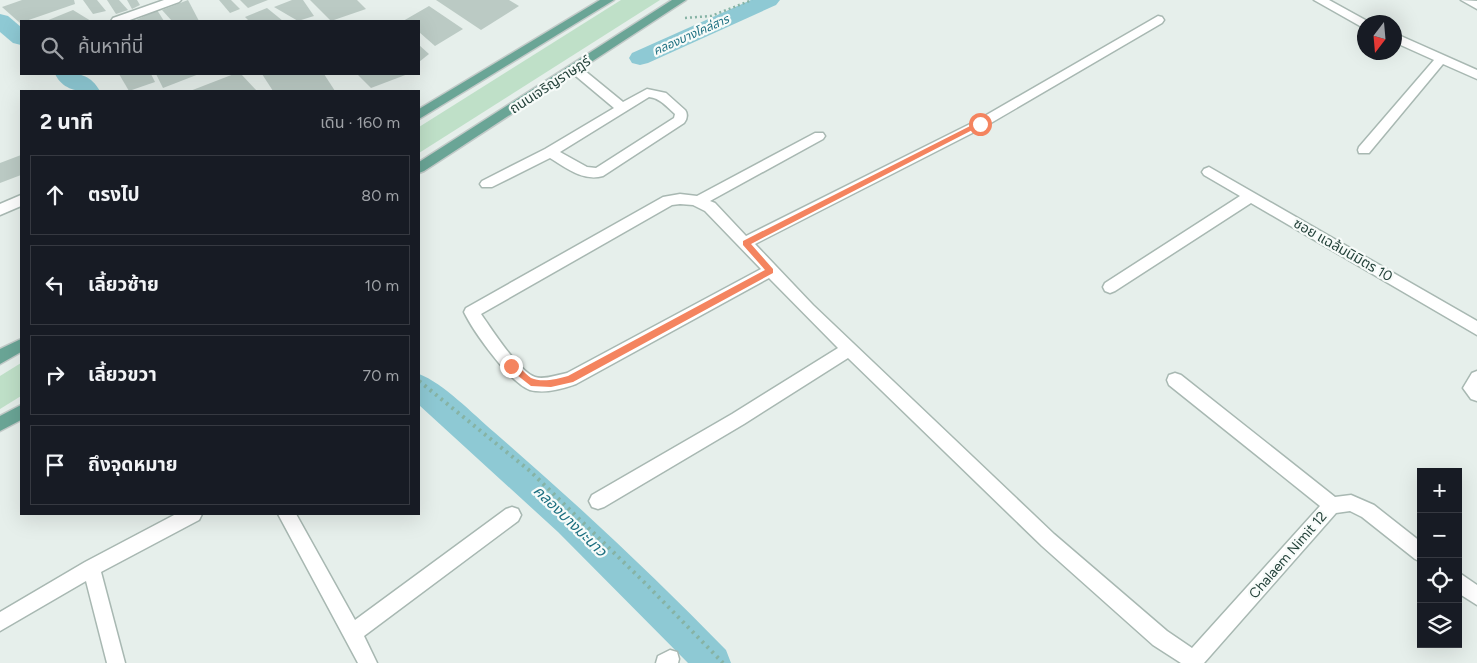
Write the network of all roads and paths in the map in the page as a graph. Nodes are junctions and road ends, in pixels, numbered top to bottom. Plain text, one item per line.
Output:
1 (175, 0) edge
2 (608, 0) edge
3 (680, 0) edge
4 (752, 0) edge
5 (1320, 0) edge
6 (1467, 0) edge
7 (1477, 6) edge
8 (683, 18) dead end
9 (1357, 19) edge
10 (120, 20) edge
11 (1158, 20) dead end
12 (1402, 41) edge
13 (1441, 59) junction
14 (575, 69) junction
15 (1477, 75) edge
16 (622, 108) junction
17 (420, 114) edge
18 (819, 136) dead end
19 (1364, 150) dead end
20 (550, 152) junction
21 (420, 167) edge
22 (1209, 172) dead end
23 (486, 184) dead end
24 (1251, 196) junction
25 (20, 200) edge
26 (699, 201) junction
27 (0, 210) edge
28 (745, 243) junction
29 (770, 271) junction
30 (1110, 286) dead end
31 (1477, 329) edge
32 (20, 346) edge
33 (849, 349) junction
34 (0, 357) edge
35 (1477, 378) edge
36 (1175, 380) dead end
37 (420, 381) edge
38 (1477, 394) edge
39 (20, 413) edge
40 (0, 424) edge
41 (598, 501) dead end
42 (1332, 505) junction
43 (191, 515) edge
44 (288, 515) edge
45 (512, 516) dead end
46 (1417, 550) edge
47 (91, 568) junction
48 (1462, 585) edge
49 (1477, 596) edge
50 (0, 622) edge
51 (351, 634) junction
52 (1192, 662) edge
53 (116, 663) edge
54 (368, 663) edge
55 (723, 663) edge

1 - 10 street
2 - 17 main road
3 - 14 main road, ถนนเจริญราษฎร์
4 - 8 path
5 - 9 street
6 - 7 street
11 - 28 street
12 - 13 street
13 - 15 street
13 - 19 street
14 - 16 street
14 - 21 main road, ถนนเจริญราษฎร์
16 - 20 street
16 - 20 street
18 - 26 street
20 - 23 street
22 - 24 street, ซอย แฉล้มนิมิตร 10
24 - 30 street
24 - 31 street, ซอย แฉล้มนิมิตร 10
25 - 27 street
26 - 28 street
26 - 29 street
28 - 29 street
29 - 33 street
32 - 34 main road
33 - 41 street
33 - 52 street
35 - 38 street
36 - 42 street
37 - 55 path
39 - 40 main road
42 - 46 street, Chalaem Nimit 12
42 - 52 street, Chalaem Nimit 12
43 - 47 street
44 - 51 street
45 - 51 street
47 - 50 street
47 - 53 street
48 - 49 street
51 - 54 street

